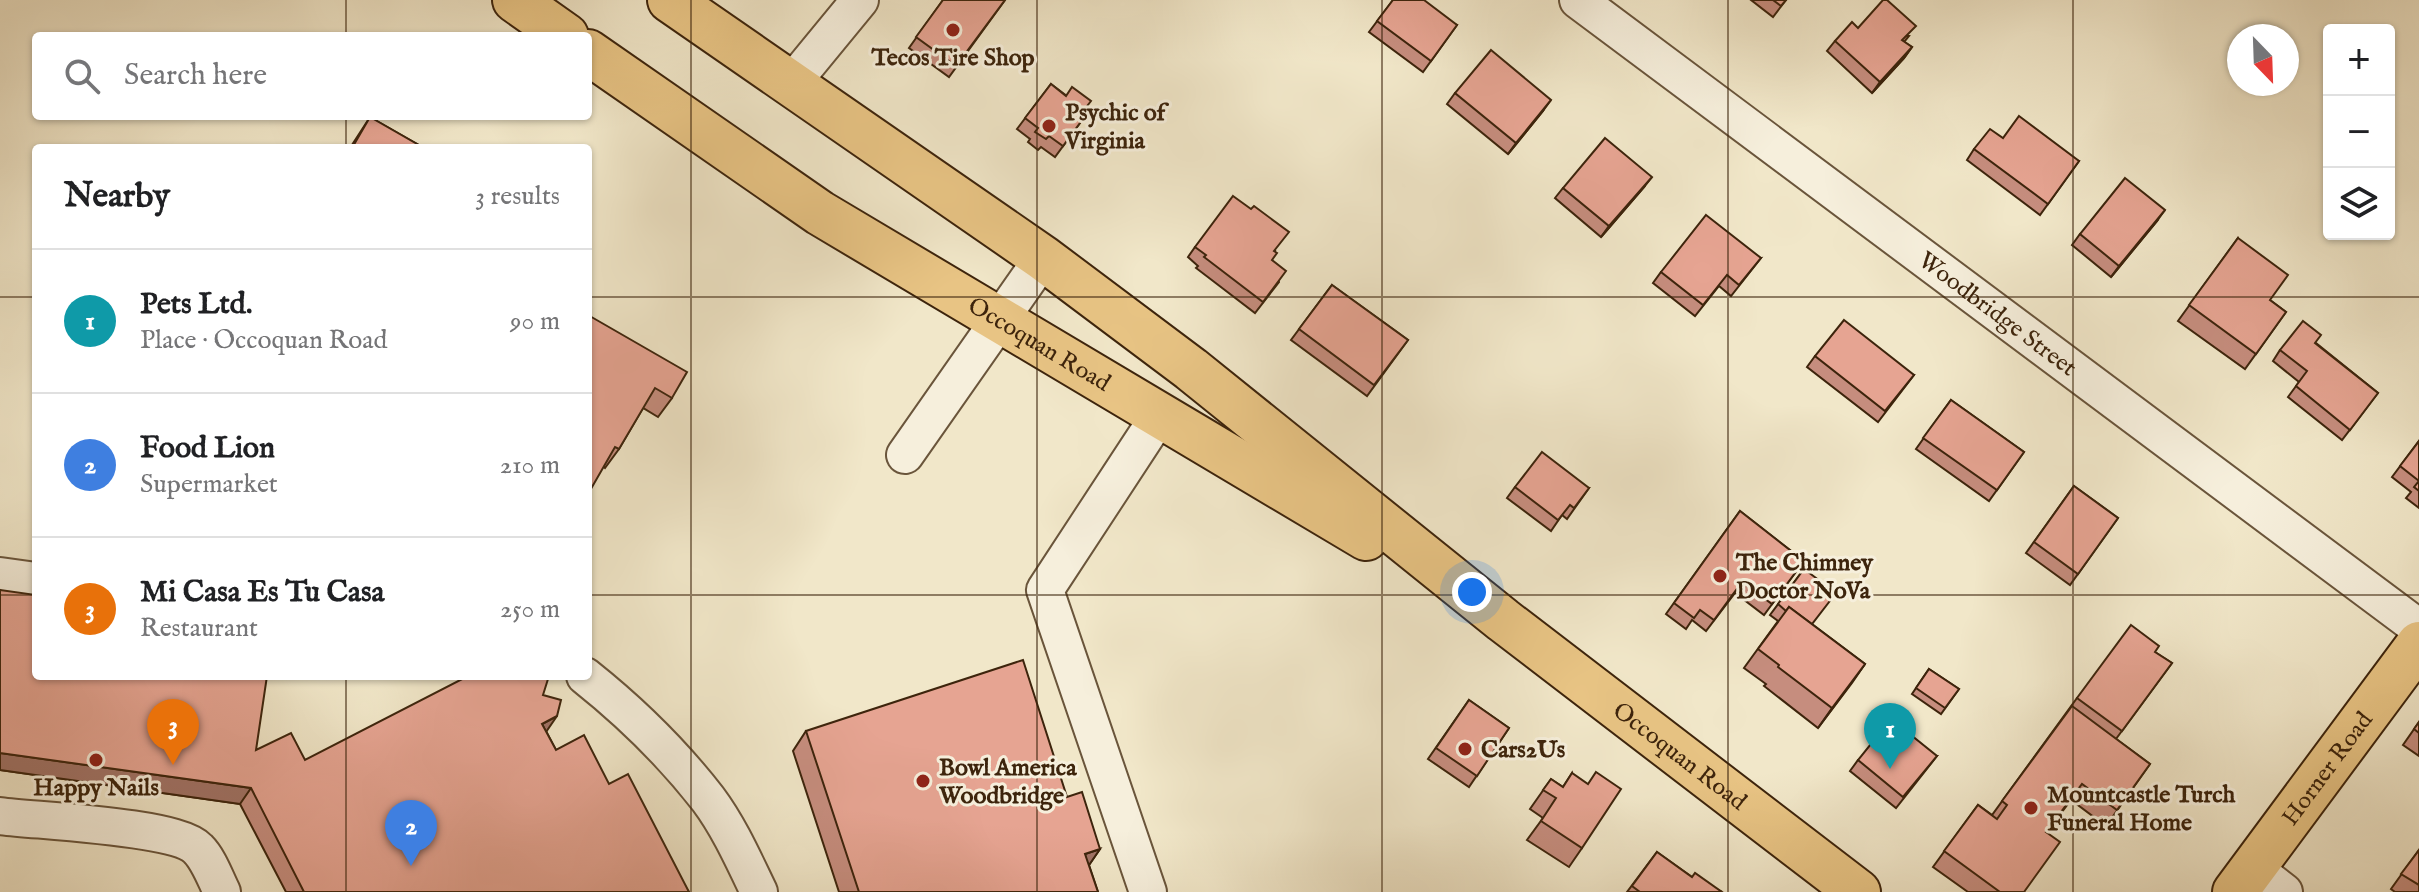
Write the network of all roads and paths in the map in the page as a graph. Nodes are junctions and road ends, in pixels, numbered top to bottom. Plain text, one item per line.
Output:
1 (515, 0) edge
2 (670, 0) edge
3 (860, 0) edge
4 (1578, 0) edge
5 (560, 32) edge
6 (592, 55) edge
7 (791, 84) junction
8 (1043, 258) junction
9 (1000, 320) junction
10 (1159, 416) junction
11 (905, 455) dead end
12 (0, 576) edge
13 (32, 580) edge
14 (1503, 620) junction
15 (2419, 628) edge
16 (2419, 644) edge
17 (589, 680) edge
18 (0, 816) edge
19 (2258, 884) edge
20 (222, 892) edge
21 (759, 892) edge
22 (1148, 892) edge
23 (1858, 892) edge

1 - 5 main road
2 - 7 main road, Occoquan Road
3 - 7 street
4 - 15 street, Woodbridge Street
6 - 9 main road, Occoquan Road
7 - 8 main road, Occoquan Road
8 - 9 street
8 - 14 main road, Occoquan Road
9 - 10 main road, Occoquan Road
9 - 11 street
10 - 14 main road, Occoquan Road
10 - 22 street
12 - 13 street
14 - 23 main road, Occoquan Road
16 - 19 main road, Horner Road
17 - 21 street
18 - 20 street

